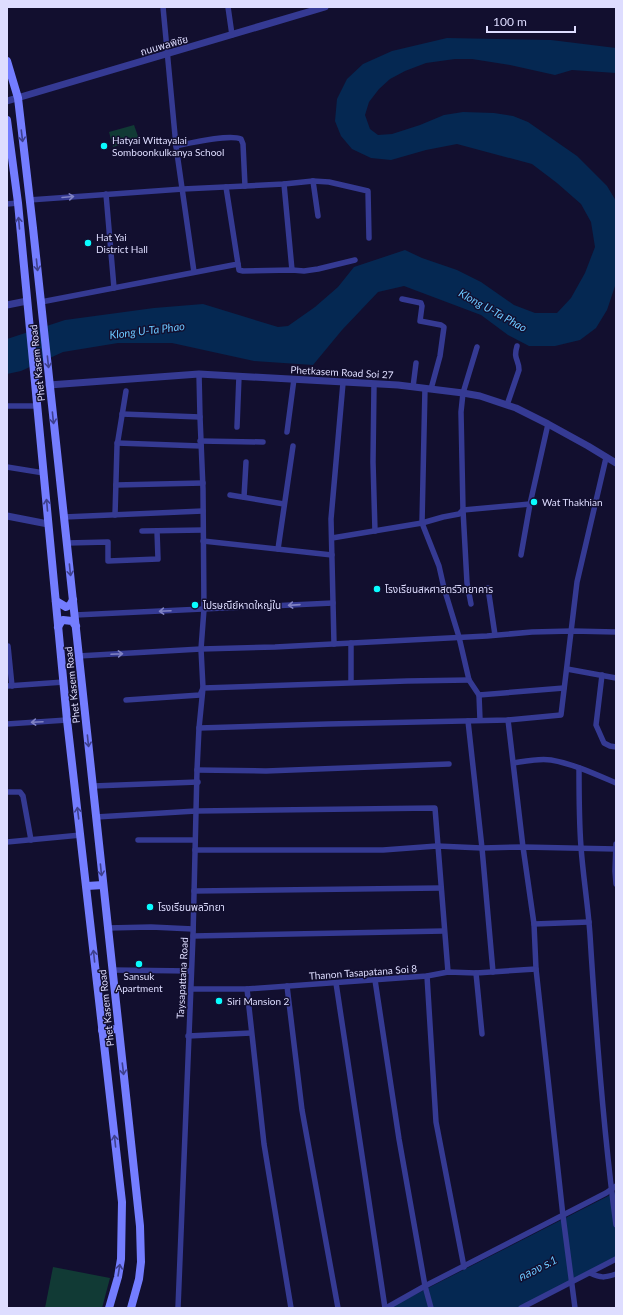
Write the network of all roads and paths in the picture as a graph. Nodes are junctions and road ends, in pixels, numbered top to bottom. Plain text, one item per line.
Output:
1 (163, 7) edge
2 (228, 7) edge
3 (325, 7) edge
4 (232, 35) junction
5 (167, 55) junction
6 (7, 62) edge
7 (18, 98) junction
8 (7, 101) edge
9 (7, 120) edge
10 (176, 146) junction
11 (314, 181) junction
12 (284, 184) junction
13 (245, 186) junction
14 (226, 187) junction
15 (183, 189) junction
16 (106, 194) junction
17 (30, 200) junction
18 (18, 203) junction
19 (7, 204) edge
20 (318, 216) dead end
21 (369, 238) dead end
22 (355, 260) dead end
23 (238, 264) junction
24 (292, 270) junction
25 (194, 272) junction
26 (114, 288) junction
27 (402, 299) dead end
28 (27, 301) junction
29 (41, 302) junction
30 (7, 305) edge
31 (517, 346) dead end
32 (477, 347) dead end
33 (416, 363) dead end
34 (199, 374) junction
35 (239, 376) junction
36 (294, 379) junction
37 (49, 382) junction
38 (343, 382) junction
39 (374, 384) junction
40 (413, 387) junction
41 (428, 389) junction
42 (126, 391) dead end
43 (463, 393) junction
44 (507, 405) junction
45 (7, 406) edge
46 (37, 406) junction
47 (122, 414) junction
48 (200, 417) junction
49 (548, 424) junction
50 (237, 427) dead end
51 (287, 432) dead end
52 (263, 442) dead end
53 (118, 443) junction
54 (201, 444) junction
55 (293, 446) dead end
56 (606, 458) junction
57 (246, 462) dead end
58 (616, 464) edge
59 (7, 467) edge
60 (44, 472) junction
61 (202, 483) junction
62 (116, 485) junction
63 (230, 494) dead end
64 (244, 497) junction
65 (284, 504) junction
66 (530, 504) junction
67 (463, 510) junction
68 (203, 511) junction
69 (115, 515) junction
70 (7, 516) edge
71 (64, 517) junction
72 (422, 523) junction
73 (48, 524) junction
74 (204, 530) junction
75 (142, 531) dead end
76 (157, 531) junction
77 (375, 531) junction
78 (332, 538) junction
79 (204, 540) junction
80 (67, 543) junction
81 (278, 549) junction
82 (332, 555) junction
83 (521, 555) dead end
84 (488, 588) dead end
85 (73, 600) junction
86 (56, 601) junction
87 (333, 603) junction
88 (471, 604) dead end
89 (204, 609) junction
90 (75, 615) junction
91 (76, 626) junction
92 (58, 627) junction
93 (572, 631) junction
94 (616, 632) edge
95 (495, 635) junction
96 (458, 637) junction
97 (351, 643) junction
98 (334, 644) junction
99 (7, 646) edge
100 (201, 649) junction
101 (78, 656) junction
102 (567, 669) junction
103 (602, 675) junction
104 (616, 678) edge
105 (469, 680) junction
106 (64, 682) junction
107 (351, 682) junction
108 (10, 686) edge
109 (203, 688) junction
110 (564, 688) junction
111 (479, 695) junction
112 (126, 700) dead end
113 (68, 720) junction
114 (480, 720) junction
115 (508, 720) junction
116 (468, 721) junction
117 (7, 724) edge
118 (199, 728) junction
119 (616, 747) edge
120 (514, 763) junction
121 (449, 764) dead end
122 (579, 768) junction
123 (197, 770) junction
124 (198, 782) junction
125 (616, 783) edge
126 (93, 786) junction
127 (7, 792) edge
128 (196, 811) junction
129 (96, 817) junction
130 (81, 835) junction
131 (31, 840) junction
132 (138, 840) dead end
133 (195, 840) junction
134 (7, 842) edge
135 (616, 844) edge
136 (437, 846) junction
137 (523, 847) junction
138 (482, 848) junction
139 (581, 848) junction
140 (616, 849) edge
141 (195, 850) junction
142 (616, 884) edge
143 (103, 885) junction
144 (87, 886) junction
145 (441, 888) junction
146 (194, 891) junction
147 (589, 922) junction
148 (534, 924) junction
149 (108, 928) junction
150 (193, 929) junction
151 (444, 931) junction
152 (193, 936) junction
153 (536, 969) junction
154 (112, 970) junction
155 (191, 972) junction
156 (448, 972) junction
157 (493, 972) junction
158 (476, 973) junction
159 (427, 976) junction
160 (376, 980) junction
161 (336, 982) junction
162 (286, 986) junction
163 (191, 989) junction
164 (247, 989) junction
165 (118, 1029) junction
166 (102, 1030) junction
167 (251, 1032) junction
168 (482, 1034) dead end
169 (188, 1036) junction
170 (614, 1188) edge
171 (563, 1218) junction
172 (616, 1225) edge
173 (616, 1259) edge
174 (464, 1267) junction
175 (590, 1273) junction
176 (616, 1274) edge
177 (571, 1279) junction
178 (425, 1286) junction
179 (108, 1308) edge
180 (131, 1308) edge
181 (178, 1308) edge
182 (292, 1308) edge
183 (338, 1308) edge
184 (386, 1308) edge
185 (431, 1308) edge
186 (521, 1308) edge
187 (575, 1308) edge

1 - 5 street
2 - 4 street
3 - 4 street, ถนนพลพิชัย
4 - 5 street, ถนนพลพิชัย
5 - 7 street, ถนนพลพิชัย
5 - 10 street
6 - 7 main road, Phet Kasem Road
7 - 8 street, ถนนพลพิชัย
7 -> 17 main road, Phet Kasem Road
9 - 18 main road, Phet Kasem Road
10 - 13 street
10 - 15 street
11 - 12 street
11 - 20 street
11 - 21 street
12 - 13 street
12 - 24 street
13 - 14 street
14 - 15 street
14 - 23 street
15 - 16 street
15 - 25 street
17 -> 16 street
16 - 26 street
17 -> 29 main road, Phet Kasem Road
18 - 19 street
28 -> 18 main road, Phet Kasem Road
22 - 24 street
23 - 24 street
23 - 25 street
25 - 26 street
26 - 29 street
27 - 41 street
28 - 30 street
28 - 46 main road, Phet Kasem Road
29 -> 37 main road, Phet Kasem Road
31 - 44 street
32 - 43 street
33 - 40 street
34 - 35 street, Phetkasem Road Soi 27
34 - 37 street, Phetkasem Road Soi 27
34 - 48 street, Taysapattana Road
35 - 36 street, Phetkasem Road Soi 27
35 - 50 street
36 - 38 street, Phetkasem Road Soi 27
36 - 51 street
37 -> 71 main road, Phet Kasem Road
38 - 39 street, Phetkasem Road Soi 27
38 - 78 street
39 - 40 street, Phetkasem Road Soi 27
39 - 77 street
40 - 41 street, Phetkasem Road Soi 27
41 - 43 street, Phetkasem Road Soi 27
41 - 72 street
42 - 47 street
43 - 44 street, Phetkasem Road Soi 27
43 - 67 street
44 - 49 street, Phetkasem Road Soi 27
45 - 46 street
46 - 60 main road, Phet Kasem Road
47 - 48 street
47 - 53 street
48 - 54 street, Taysapattana Road
49 - 56 street, Phetkasem Road Soi 27
49 - 66 street
52 - 54 street
53 - 54 street
53 - 62 street
54 - 61 street, Taysapattana Road
55 - 65 street
56 - 58 street, Phetkasem Road Soi 27
56 - 93 street
57 - 64 street
59 - 60 street
73 -> 60 main road, Phet Kasem Road
61 - 62 street
61 - 68 street, Taysapattana Road
62 - 69 street
63 - 64 street
64 - 65 street
65 - 81 street
66 - 67 street
66 - 83 street
67 - 72 street
67 - 88 street
68 - 69 street
68 - 74 street, Taysapattana Road
69 - 71 street
70 - 73 street
71 - 80 main road, Phet Kasem Road
72 - 77 street
72 - 96 street
73 - 86 main road, Phet Kasem Road
74 - 76 street
74 - 79 street, Taysapattana Road
75 - 76 street
76 - 80 street
77 - 78 street
78 - 82 street
79 - 81 street
79 - 89 street, Taysapattana Road
80 -> 85 main road, Phet Kasem Road
81 - 82 street
82 - 87 street
84 - 95 street
85 - 86 main road
85 - 90 main road, Phet Kasem Road
86 - 92 main road, Phet Kasem Road
87 -> 89 street
87 - 98 street
89 -> 90 street
89 - 100 street, Taysapattana Road
90 - 91 main road, Phet Kasem Road
91 - 92 main road
91 - 101 main road, Phet Kasem Road
92 - 106 main road, Phet Kasem Road
93 - 94 street
93 - 95 street
93 - 102 street
95 - 96 street
96 - 97 street
96 - 105 street
97 - 98 street
97 - 107 street
98 - 100 street
99 - 108 street
101 -> 100 street
100 - 109 street, Taysapattana Road
101 -> 126 main road, Phet Kasem Road
102 - 103 street
102 - 110 street
103 - 104 street
103 - 119 street
105 - 107 street
105 - 111 street
106 - 108 street
106 - 113 main road, Phet Kasem Road
107 - 109 street
109 - 112 street
109 - 118 street, Taysapattana Road
110 - 111 street
110 - 115 street
111 - 114 street
113 -> 117 street
130 -> 113 main road, Phet Kasem Road
114 - 115 street
114 - 116 street
115 - 120 street
116 - 118 street
116 - 138 street
118 - 123 street, Taysapattana Road
120 - 122 street
120 - 137 street
121 - 123 street
122 - 125 street
122 - 139 street
123 - 124 street, Taysapattana Road
124 - 126 street
124 - 128 street, Taysapattana Road
126 - 129 main road, Phet Kasem Road
127 - 131 street
128 - 129 street
128 - 133 street, Taysapattana Road
128 - 136 street
129 -> 143 main road, Phet Kasem Road
130 - 131 street
130 - 144 main road, Phet Kasem Road
131 - 134 street
132 - 133 street
133 - 141 street, Taysapattana Road
135 - 140 street
136 - 138 street
136 - 141 street
136 - 145 street
137 - 138 street
137 - 139 street
137 - 148 street
138 - 157 street
139 - 140 street
139 - 147 street
140 - 142 street
141 - 146 street, Taysapattana Road
143 - 144 main road
143 - 149 main road, Phet Kasem Road
166 -> 144 main road, Phet Kasem Road
145 - 146 street
145 - 151 street
146 - 150 street, Taysapattana Road
147 - 148 street
147 - 170 street
148 - 153 street
149 - 150 street
149 - 154 main road, Phet Kasem Road
150 - 152 street, Taysapattana Road
151 - 152 street
151 - 156 street
152 - 155 street, Taysapattana Road
153 - 157 street, Thanon Tasapatana Soi 8
153 - 171 street
154 - 155 street
154 - 165 main road, Phet Kasem Road
155 - 163 street, Taysapattana Road
156 - 158 street, Thanon Tasapatana Soi 8
156 - 159 street, Thanon Tasapatana Soi 8
157 - 158 street, Thanon Tasapatana Soi 8
158 - 168 street
159 - 160 street, Thanon Tasapatana Soi 8
159 - 174 street
160 - 161 street, Thanon Tasapatana Soi 8
160 - 178 street
161 - 162 street, Thanon Tasapatana Soi 8
161 - 184 street
162 - 164 street, Thanon Tasapatana Soi 8
162 - 183 street
163 - 164 street, Thanon Tasapatana Soi 8
163 - 169 street, Taysapattana Road
164 - 167 street
165 - 166 main road
165 -> 180 main road, Phet Kasem Road
179 -> 166 main road, Phet Kasem Road
167 - 169 street
167 - 182 street
169 - 181 street, Taysapattana Road
170 - 171 street
170 - 172 street
171 - 174 street
171 - 177 street
173 - 175 street
174 - 178 street
175 - 176 street
175 - 177 street
177 - 186 street
177 - 187 street
178 - 184 street
178 - 185 street

